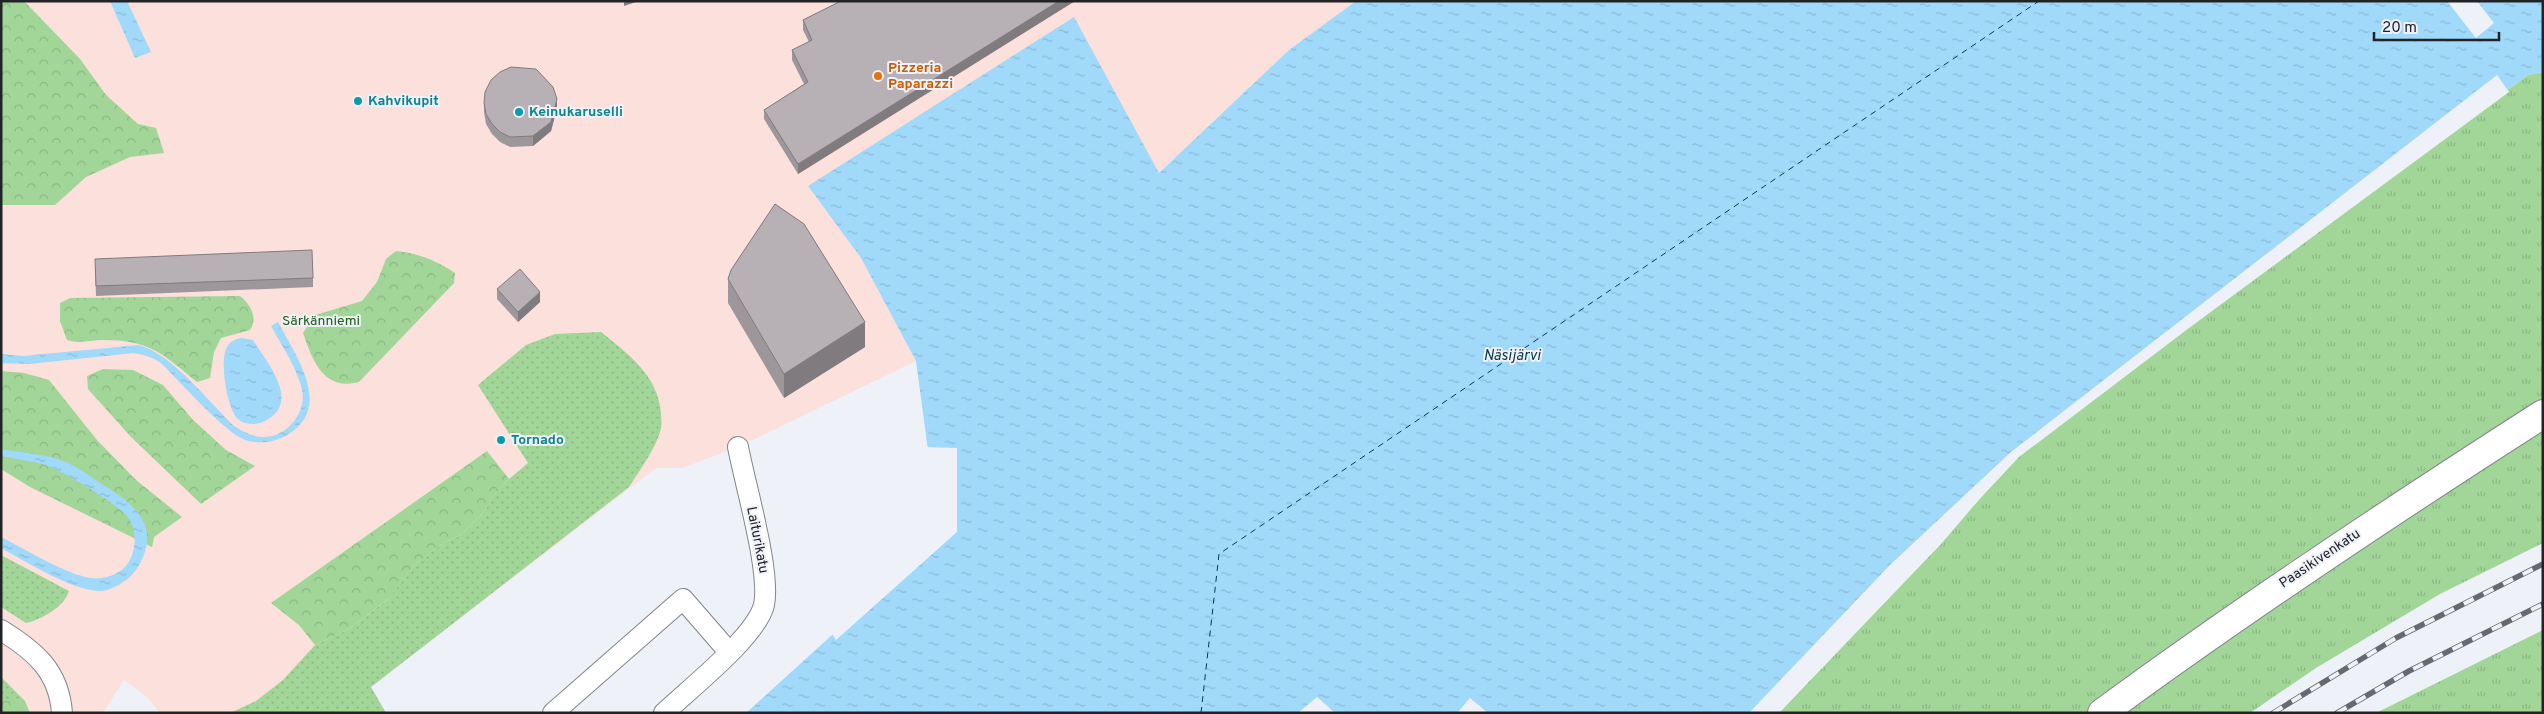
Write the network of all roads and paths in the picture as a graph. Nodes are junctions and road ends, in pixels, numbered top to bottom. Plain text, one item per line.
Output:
1 (2543, 414) edge
2 (738, 447) dead end
3 (1, 630) edge
4 (729, 652) junction
5 (62, 713) edge
6 (553, 713) edge
7 (664, 713) edge
8 (2102, 713) edge

1 - 8 street, Paasikivenkatu
2 - 4 lane, Laiturikatu
3 - 5 lane
4 - 6 lane
4 - 7 lane, Laiturikatu

